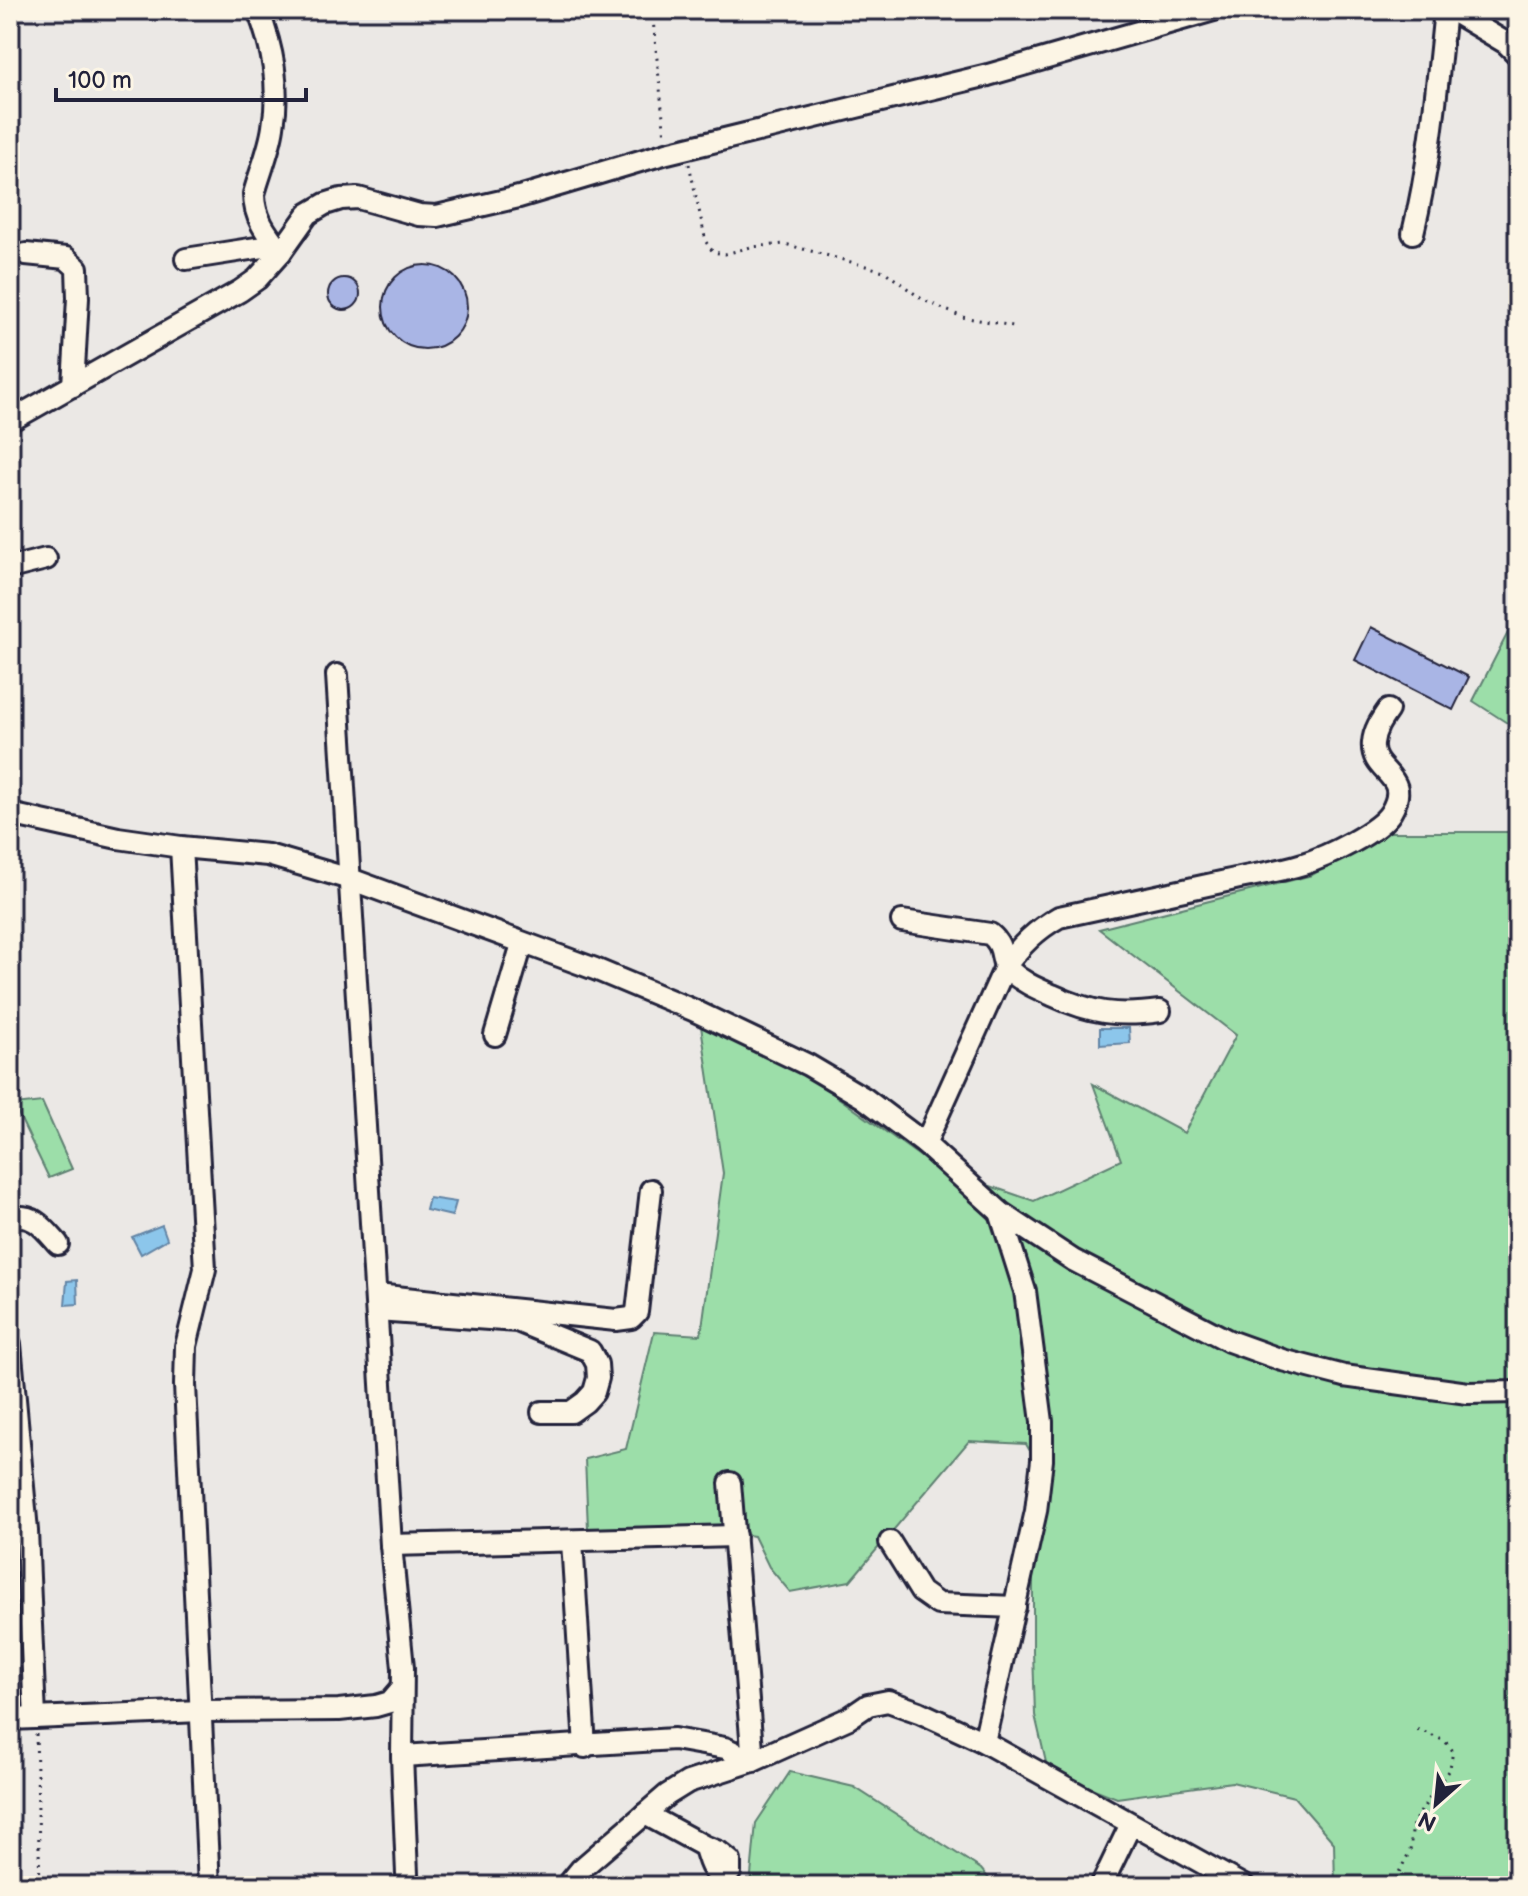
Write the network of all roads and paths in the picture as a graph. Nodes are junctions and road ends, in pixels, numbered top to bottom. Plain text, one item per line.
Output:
1 (258, 10) edge
2 (652, 10) edge
3 (1214, 10) edge
4 (1454, 11) edge
5 (1518, 55) edge
6 (676, 151) junction
7 (1413, 233) dead end
8 (279, 249) junction
9 (26, 254) dead end
10 (186, 259) dead end
11 (1013, 326) dead end
12 (73, 386) junction
13 (10, 421) edge
14 (46, 559) dead end
15 (10, 568) edge
16 (337, 675) dead end
17 (1388, 710) dead end
18 (10, 814) edge
19 (181, 847) junction
20 (350, 879) junction
21 (902, 921) dead end
22 (522, 944) junction
23 (1005, 967) junction
24 (1160, 1011) dead end
25 (495, 1035) dead end
26 (925, 1144) junction
27 (651, 1190) dead end
28 (1000, 1212) junction
29 (10, 1218) edge
30 (58, 1244) dead end
31 (376, 1303) junction
32 (10, 1344) edge
33 (1518, 1392) edge
34 (542, 1412) dead end
35 (730, 1483) dead end
36 (735, 1536) junction
37 (572, 1541) junction
38 (890, 1542) dead end
39 (391, 1545) junction
40 (1015, 1607) junction
41 (402, 1688) junction
42 (201, 1711) junction
43 (35, 1718) junction
44 (10, 1719) edge
45 (1414, 1728) dead end
46 (984, 1742) junction
47 (585, 1747) junction
48 (402, 1756) junction
49 (753, 1761) junction
50 (645, 1814) junction
51 (1131, 1824) junction
52 (704, 1846) dead end
53 (407, 1874) dead end
54 (40, 1886) edge
55 (209, 1886) edge
56 (567, 1886) edge
57 (1101, 1886) edge
58 (1244, 1886) edge
59 (1392, 1886) edge

1 - 8 street
2 - 6 path
3 - 6 street
4 - 5 street
4 - 7 street
6 - 8 street
6 - 11 path
8 - 10 street
8 - 12 street
9 - 12 street
12 - 13 street
14 - 15 street
16 - 20 street
17 - 23 street
18 - 19 street
19 - 20 street
19 - 42 street
20 - 22 street
20 - 31 street
21 - 23 street
22 - 25 street
22 - 26 street
23 - 24 street
23 - 26 street
26 - 28 street
27 - 31 street
28 - 33 street
28 - 40 street
29 - 30 street
31 - 34 street
31 - 39 street
32 - 43 street
35 - 36 street
36 - 37 street
36 - 49 street
37 - 39 street
37 - 47 street
38 - 40 street
39 - 41 street
40 - 46 street
41 - 42 street
41 - 48 street
42 - 43 street
42 - 55 street
43 - 44 street
43 - 54 path
45 - 59 path
46 - 49 street
46 - 51 street
47 - 48 street
47 - 49 street
48 - 53 street
49 - 50 street
50 - 52 street
50 - 56 street
51 - 57 street
51 - 58 street

